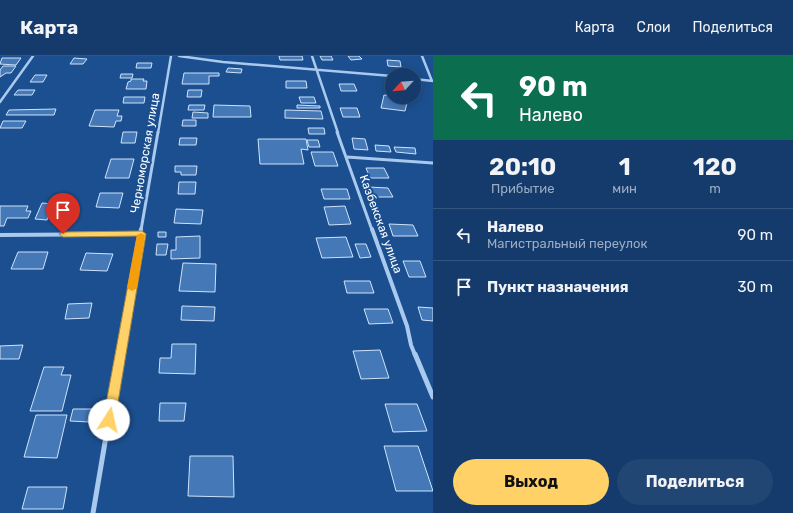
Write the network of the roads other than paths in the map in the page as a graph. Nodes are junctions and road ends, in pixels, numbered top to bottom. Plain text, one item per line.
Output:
1 (33, 56) edge
2 (172, 56) edge
3 (179, 56) edge
4 (312, 56) edge
5 (422, 56) edge
6 (317, 69) junction
7 (385, 75) edge
8 (421, 80) edge
9 (433, 81) edge
10 (0, 102) edge
11 (346, 158) junction
12 (433, 163) edge
13 (142, 234) junction
14 (0, 235) edge
15 (433, 397) edge
16 (93, 513) edge

1 - 10 street
2 - 13 street, Черноморская улица
3 - 6 street
4 - 6 street, Казбекская улица
5 - 9 street
6 - 7 street
6 - 11 street, Казбекская улица
8 - 9 street
11 - 12 street
11 - 15 street, Казбекская улица
13 - 14 street
13 - 16 street, Черноморская улица

